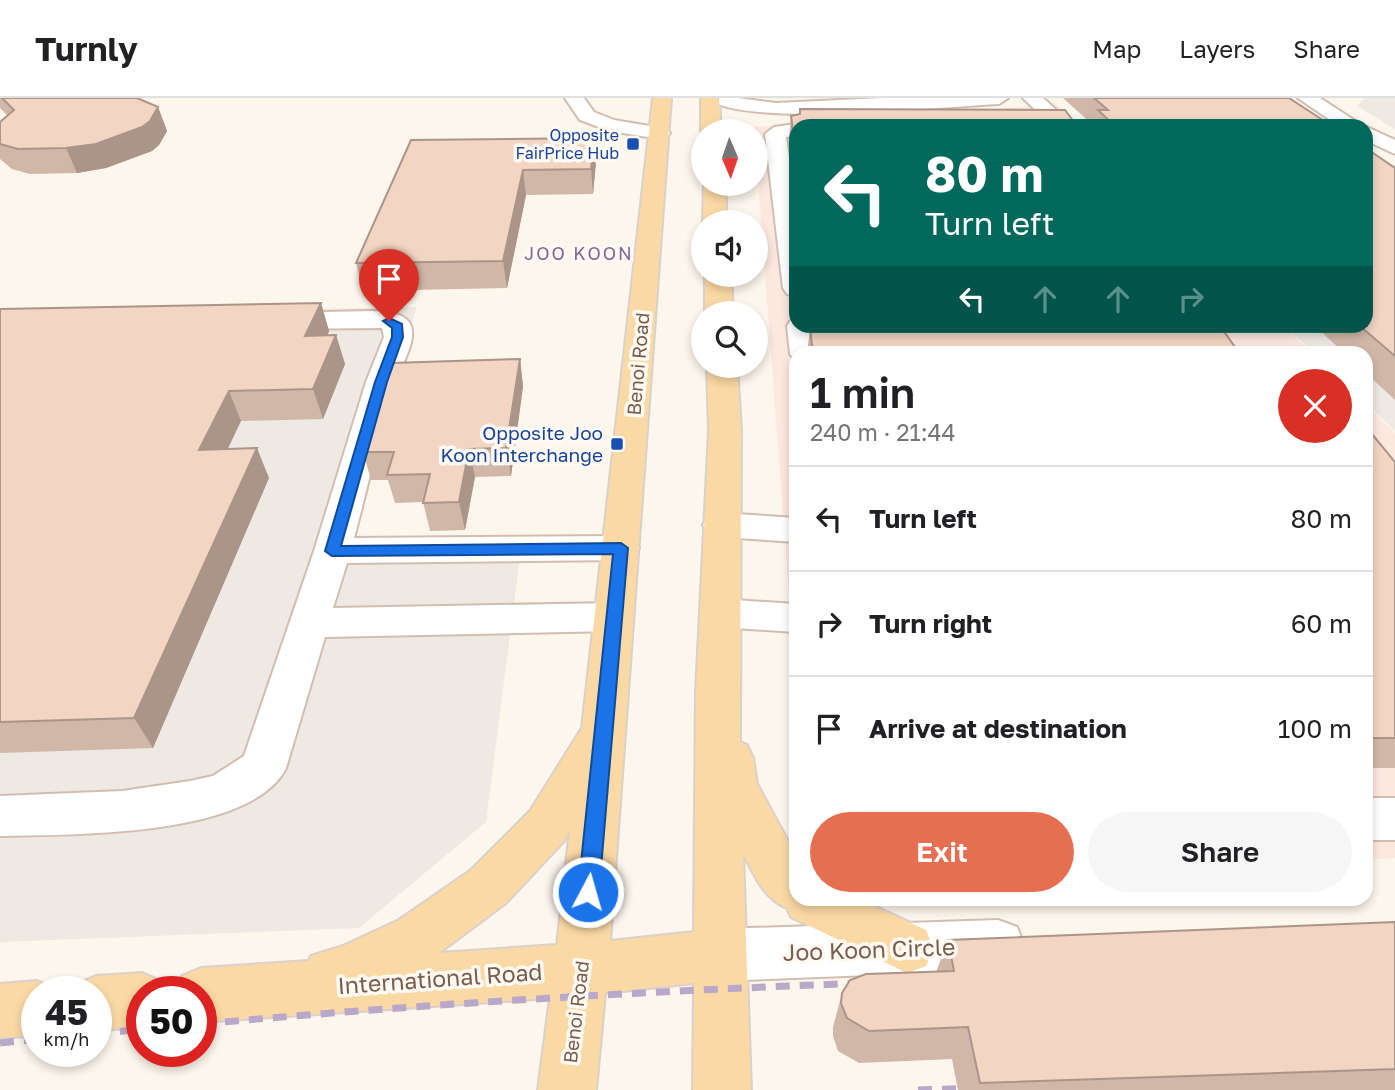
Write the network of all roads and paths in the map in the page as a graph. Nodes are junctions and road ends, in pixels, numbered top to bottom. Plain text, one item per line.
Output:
1 (574, 98) edge
2 (662, 98) edge
3 (710, 98) edge
4 (719, 98) edge
5 (1032, 98) edge
6 (1307, 98) edge
7 (1323, 98) edge
8 (990, 99) edge
9 (1004, 106) edge
10 (712, 119) edge
11 (789, 119) edge
12 (799, 119) edge
13 (1056, 119) edge
14 (1342, 119) edge
15 (1353, 119) edge
16 (768, 120) edge
17 (789, 126) edge
18 (660, 133) junction
19 (789, 237) edge
20 (248, 322) edge
21 (723, 378) edge
22 (721, 525) junction
23 (789, 530) edge
24 (621, 548) junction
25 (332, 551) junction
26 (720, 613) junction
27 (613, 617) junction
28 (789, 618) edge
29 (309, 623) junction
30 (717, 692) junction
31 (604, 730) junction
32 (0, 816) edge
33 (1373, 819) edge
34 (1395, 819) edge
35 (789, 881) edge
36 (821, 906) edge
37 (1046, 943) edge
38 (907, 948) junction
39 (720, 955) junction
40 (581, 971) junction
41 (217, 993) edge
42 (217, 994) edge
43 (21, 1009) edge
44 (0, 1011) edge
45 (567, 1090) edge
46 (722, 1090) edge

1 - 18 street
2 - 18 main road, Benoi Road
3 - 10 main road
4 - 12 street
5 - 13 street
6 - 14 street
7 - 15 street
8 - 9 street
8 - 12 street
11 - 16 street
17 - 19 street
18 - 24 main road, Benoi Road
20 - 25 street
21 - 22 main road
22 - 23 street
22 - 26 main road
24 - 25 street
24 - 27 main road, Benoi Road
25 - 29 street
26 - 28 street
26 - 30 main road
27 - 29 street
27 - 31 main road, Benoi Road
29 - 32 street
30 - 35 main road
30 - 39 main road
31 - 40 main road, Benoi Road
31 - 41 main road
33 - 34 street
36 - 38 main road
37 - 38 street, Joo Koon Circle
38 - 39 street, Joo Koon Circle
39 - 40 main road, International Road
39 - 46 main road
40 - 42 main road, International Road
40 - 45 main road, Benoi Road
43 - 44 main road

